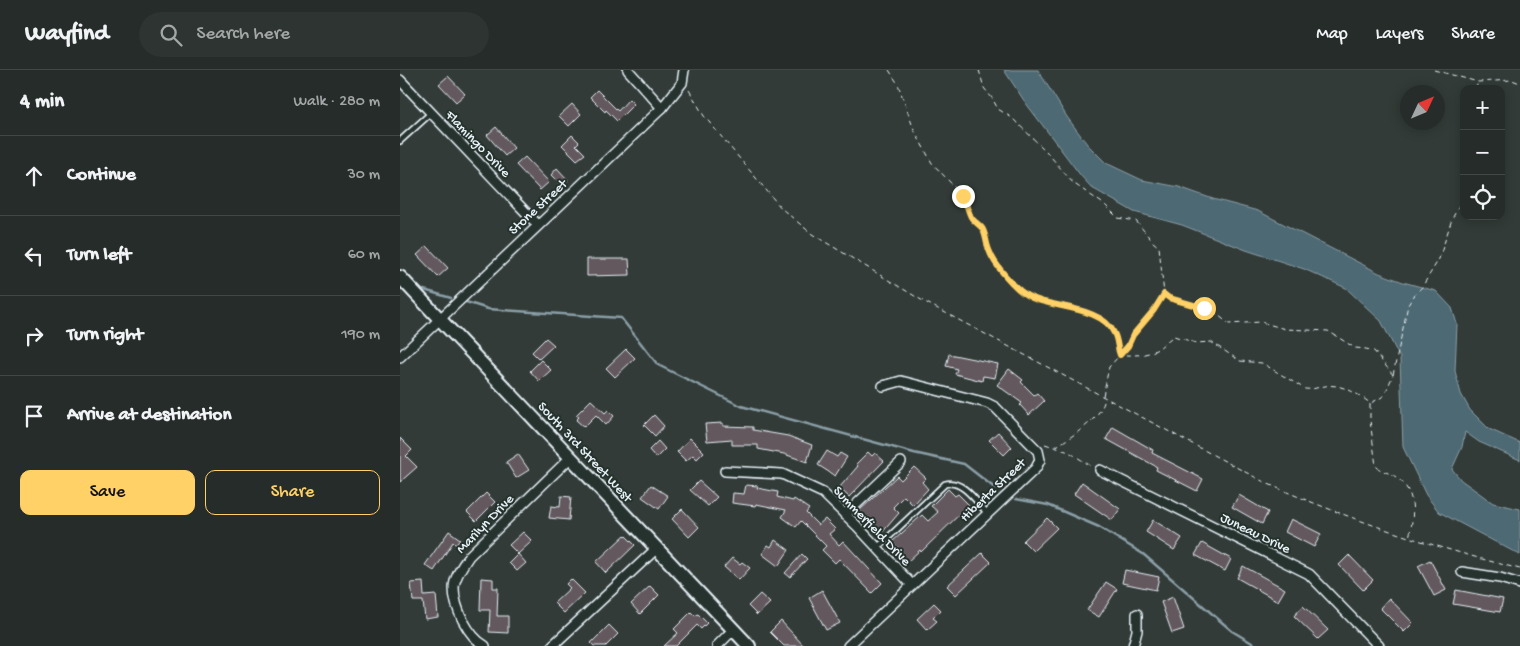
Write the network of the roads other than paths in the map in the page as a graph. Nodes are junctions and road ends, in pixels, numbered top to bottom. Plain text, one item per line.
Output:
1 (628, 70) edge
2 (684, 70) edge
3 (400, 80) edge
4 (662, 108) junction
5 (431, 113) junction
6 (400, 141) edge
7 (538, 225) junction
8 (400, 277) edge
9 (439, 318) junction
10 (400, 357) edge
11 (883, 386) dead end
12 (571, 457) junction
13 (901, 462) dead end
14 (1100, 470) road end
15 (725, 471) dead end
16 (987, 513) junction
17 (845, 514) junction
18 (657, 548) junction
19 (878, 548) junction
20 (1462, 572) dead end
21 (1520, 584) edge
22 (912, 585) junction
23 (1137, 614) dead end
24 (733, 630) junction
25 (485, 646) edge
26 (552, 646) edge
27 (717, 646) edge
28 (749, 646) edge
29 (848, 646) edge
30 (1133, 646) edge
31 (1379, 646) edge

1 - 4 street
2 - 4 street, Stone Street
3 - 5 street, Flamingo Drive
4 - 7 street, Stone Street
5 - 6 lane
5 - 7 street, Flamingo Drive
7 - 9 street, Stone Street
8 - 9 street, South 3rd Street West
9 - 10 street, Stone Street
9 - 12 street, South 3rd Street West
11 - 16 street, Hiberta Street
12 - 18 street, South 3rd Street West
12 - 25 street, Marilyn Drive
13 - 17 street
14 - 31 street, Juneau Drive
15 - 17 street, Summerfield Drive
16 - 19 lane
16 - 22 street, Hiberta Street
17 - 19 street, Summerfield Drive
18 - 24 street, South 3rd Street West
18 - 26 street
19 - 22 street, Summerfield Drive
20 - 21 street
22 - 29 street, Hiberta Street
23 - 30 street
24 - 27 street
24 - 28 street, South 3rd Street West

